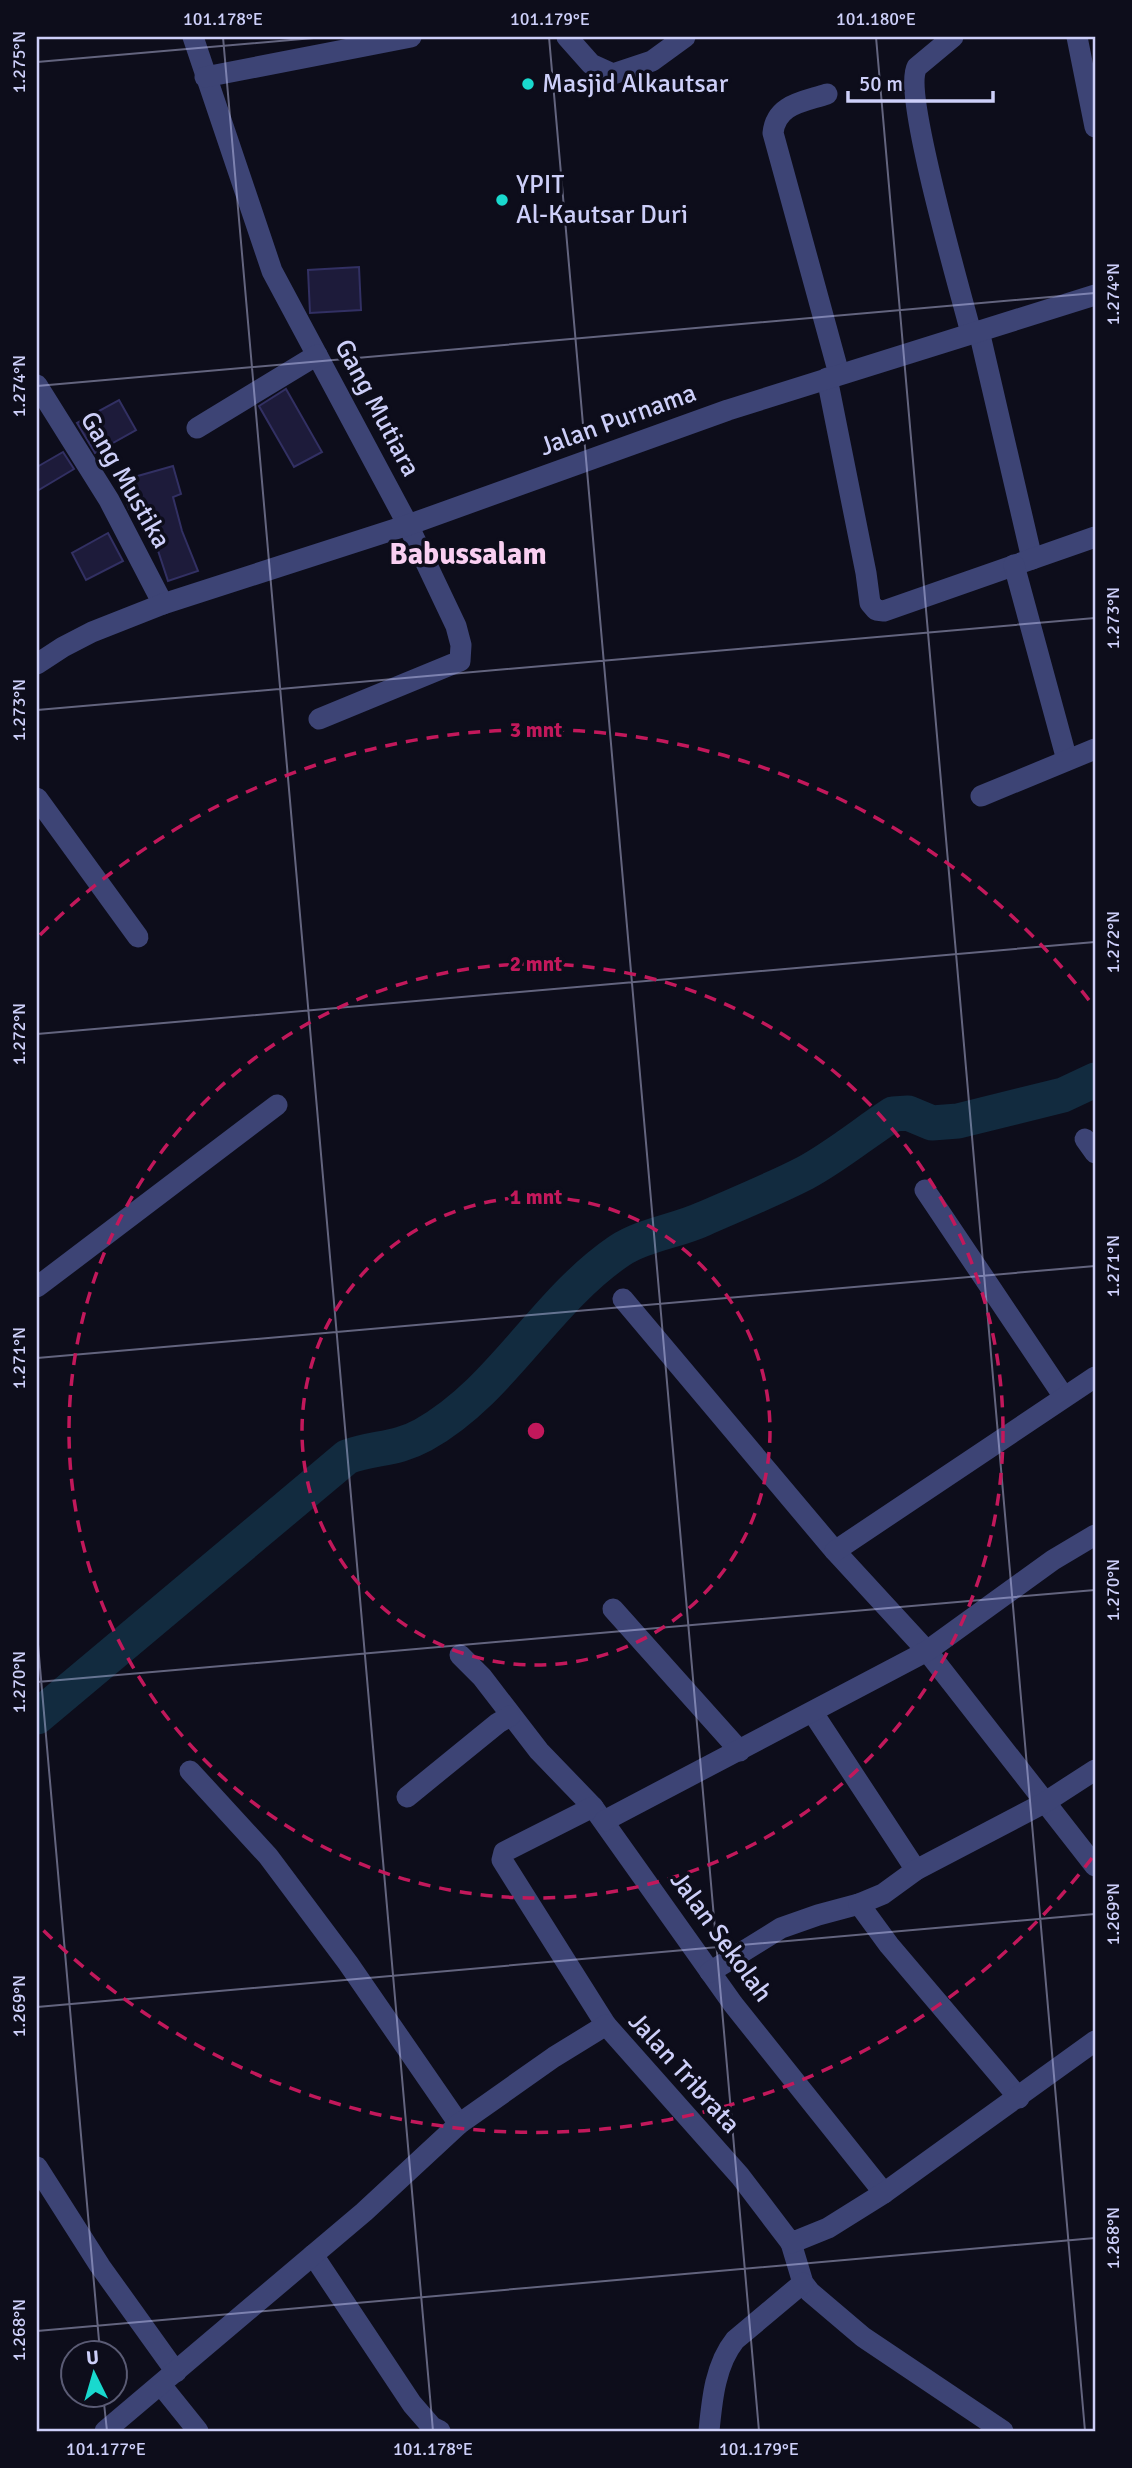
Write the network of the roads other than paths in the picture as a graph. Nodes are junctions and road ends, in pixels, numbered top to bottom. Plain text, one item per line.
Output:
1 (193, 37) edge
2 (411, 37) edge
3 (567, 37) edge
4 (953, 37) edge
5 (683, 38) edge
6 (1084, 48) edge
7 (205, 77) junction
8 (827, 94) dead end
9 (1095, 127) edge
10 (1095, 295) edge
11 (975, 332) junction
12 (317, 355) junction
13 (833, 376) junction
14 (37, 385) edge
15 (197, 428) dead end
16 (408, 525) junction
17 (1095, 537) edge
18 (1023, 562) junction
19 (163, 604) junction
20 (37, 664) edge
21 (319, 719) dead end
22 (1095, 748) edge
23 (1067, 760) junction
24 (981, 796) dead end
25 (37, 798) edge
26 (138, 937) dead end
27 (277, 1105) dead end
28 (925, 1190) dead end
29 (37, 1287) edge
30 (623, 1299) dead end
31 (1093, 1383) edge
32 (1065, 1397) junction
33 (1095, 1535) edge
34 (835, 1551) junction
35 (613, 1609) dead end
36 (927, 1651) junction
37 (460, 1654) dead end
38 (813, 1713) junction
39 (510, 1716) junction
40 (740, 1751) junction
41 (1095, 1770) edge
42 (190, 1771) dead end
43 (407, 1797) dead end
44 (1044, 1803) junction
45 (598, 1814) junction
46 (1095, 1866) edge
47 (916, 1870) junction
48 (859, 1904) junction
49 (710, 1972) junction
50 (606, 2025) junction
51 (1095, 2041) edge
52 (1019, 2098) junction
53 (459, 2124) junction
54 (37, 2167) edge
55 (884, 2193) junction
56 (791, 2243) junction
57 (313, 2255) junction
58 (803, 2283) junction
59 (168, 2378) junction
60 (432, 2430) edge
61 (105, 2431) edge
62 (198, 2431) edge
63 (709, 2431) edge
64 (1003, 2431) edge

1 - 7 street, Gang Mutiara
2 - 7 street
3 - 5 street
4 - 11 street
6 - 9 street
7 - 12 street, Gang Mutiara
8 - 13 street
10 - 11 street, Jalan Purnama
11 - 13 street, Jalan Purnama
11 - 18 street
12 - 15 street
12 - 16 street, Gang Mutiara
13 - 16 street, Jalan Purnama
13 - 18 street
14 - 19 street, Gang Mustika
16 - 19 street, Jalan Purnama
16 - 21 street, Gang Mutiara
17 - 18 street
18 - 23 street
19 - 20 street, Jalan Purnama
22 - 23 street
23 - 24 street
25 - 26 street
27 - 29 street
28 - 32 street
30 - 34 street
31 - 32 street
32 - 34 street
33 - 36 street
34 - 36 street
35 - 40 street
36 - 38 street
36 - 44 street
37 - 39 street, Jalan Sekolah
38 - 40 street
38 - 47 street
39 - 43 street
39 - 45 street, Jalan Sekolah
40 - 45 street
41 - 44 street
42 - 53 street
44 - 46 street
44 - 47 street
45 - 49 street, Jalan Sekolah
45 - 50 street
47 - 48 street
48 - 49 street
48 - 52 street
49 - 55 street, Jalan Sekolah
50 - 53 street, Jalan Tribrata
50 - 56 street, Jalan Tribrata
51 - 52 street
52 - 55 street
53 - 57 street, Jalan Tribrata
54 - 59 street
55 - 56 street
56 - 58 street
57 - 59 street, Jalan Tribrata
57 - 60 street
58 - 63 street
58 - 64 street
59 - 61 street, Jalan Tribrata
59 - 62 street

